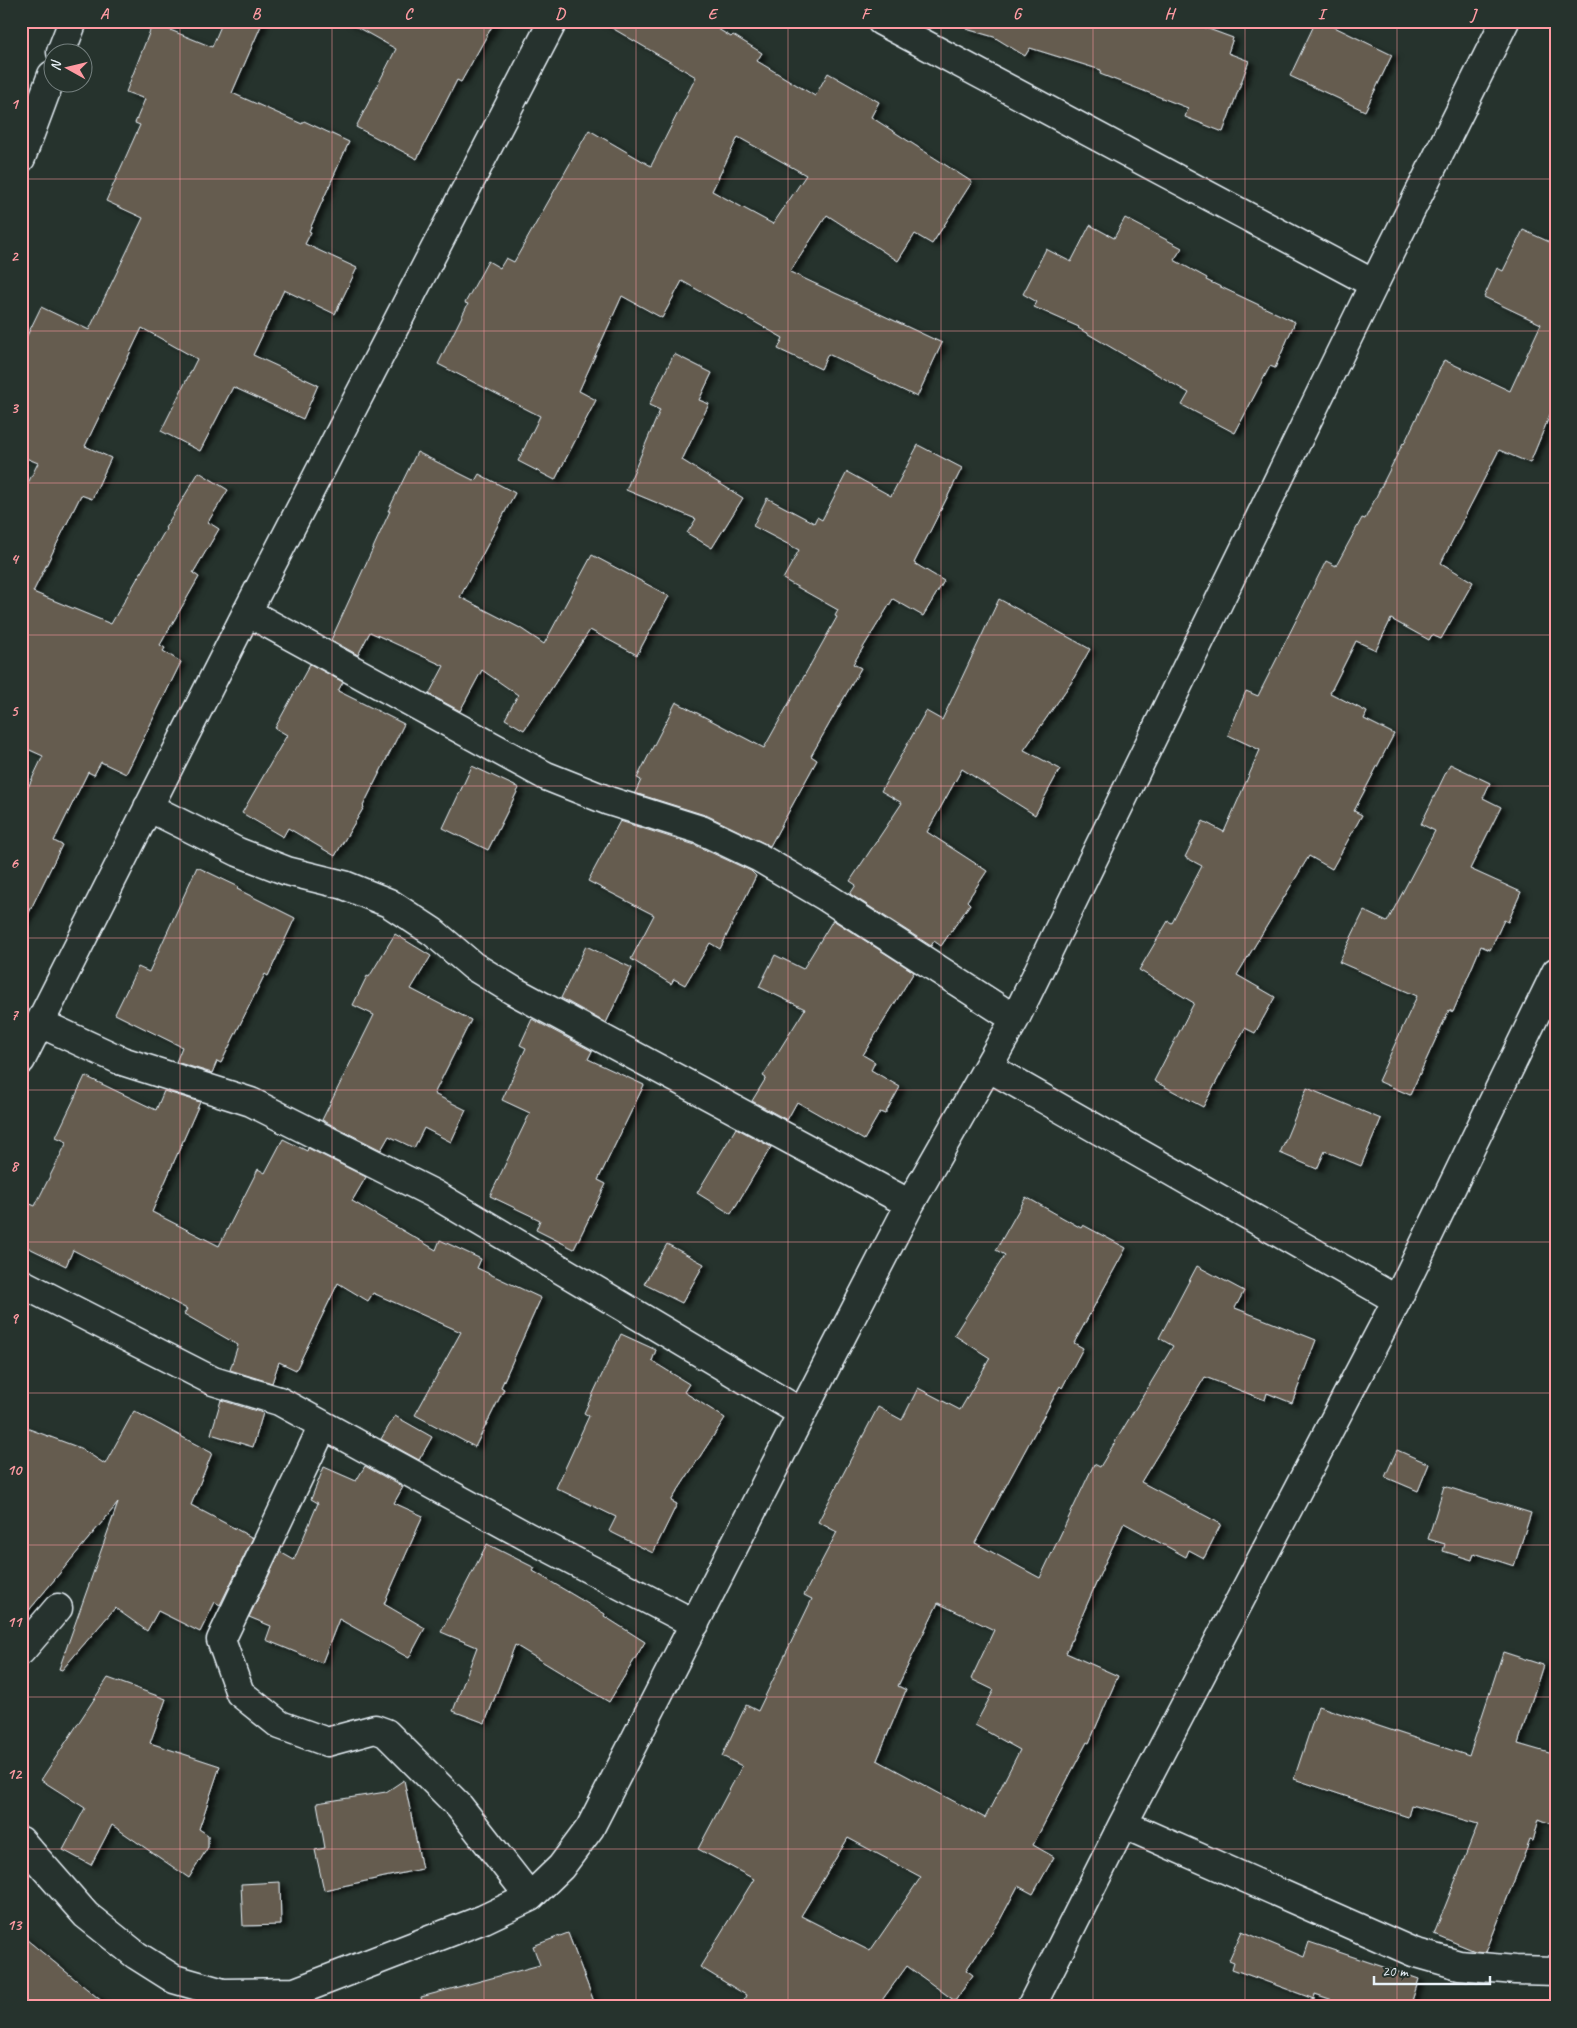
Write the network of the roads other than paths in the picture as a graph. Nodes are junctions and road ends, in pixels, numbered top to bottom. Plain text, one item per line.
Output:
1 (73, 21) edge
2 (553, 21) edge
3 (881, 21) edge
4 (1505, 21) edge
5 (65, 42) edge
6 (46, 92) edge
7 (21, 158) edge
8 (1374, 284) junction
9 (247, 612) junction
10 (148, 807) junction
11 (1556, 972) edge
12 (1015, 1019) junction
13 (40, 1023) junction
14 (21, 1060) edge
15 (988, 1067) junction
16 (910, 1204) junction
17 (21, 1283) edge
18 (1397, 1300) junction
19 (802, 1412) junction
20 (323, 1426) junction
21 (58, 1608) dead end
22 (695, 1624) junction
23 (21, 1650) edge
24 (1123, 1824) junction
25 (21, 1841) edge
26 (530, 1897) junction
27 (1556, 1971) edge
28 (1031, 2007) edge

1 - 5 street
2 - 9 street
3 - 8 street
4 - 8 street
6 - 7 street
8 - 12 street
9 - 10 street
9 - 12 street
10 - 13 street
10 - 16 street
11 - 18 street
12 - 15 street
13 - 14 street
13 - 19 street
15 - 16 street
15 - 18 street
16 - 19 street
17 - 20 street
18 - 24 street
19 - 22 street
20 - 22 street
20 - 26 street
21 - 23 street
22 - 26 street
24 - 27 street
24 - 28 street
25 - 26 street

